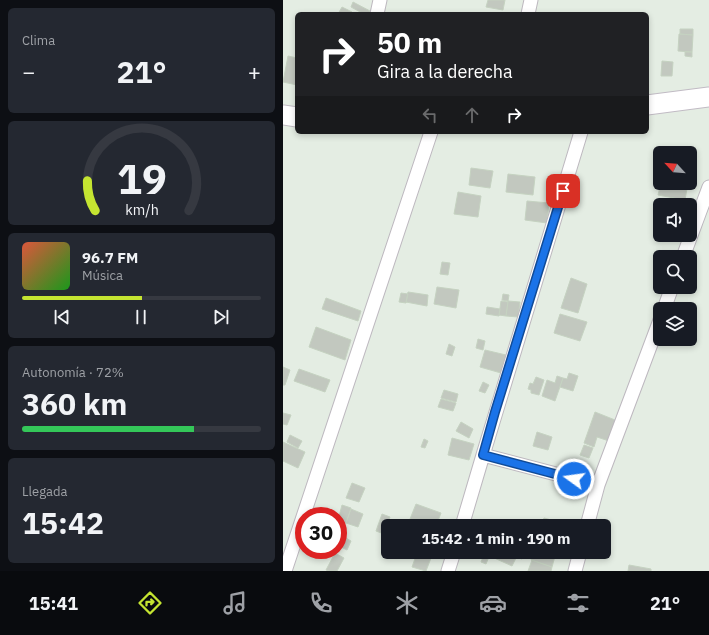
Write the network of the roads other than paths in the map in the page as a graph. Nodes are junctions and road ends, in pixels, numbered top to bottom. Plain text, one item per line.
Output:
1 (380, 0) edge
2 (531, 0) edge
3 (377, 12) edge
4 (528, 12) edge
5 (709, 97) edge
6 (649, 105) edge
7 (283, 115) edge
8 (295, 117) edge
9 (430, 134) edge
10 (580, 134) edge
11 (709, 187) edge
12 (686, 250) edge
13 (653, 339) edge
14 (483, 455) junction
15 (598, 485) junction
16 (464, 519) edge
17 (589, 519) edge
18 (452, 559) edge
19 (578, 559) edge
20 (285, 571) edge
21 (448, 571) edge
22 (575, 571) edge

1 - 3 street
2 - 4 street
5 - 6 street
7 - 8 street
9 - 20 street
10 - 14 street
11 - 12 street
13 - 15 street
14 - 15 street
14 - 16 street
15 - 17 street
18 - 21 street
19 - 22 street

